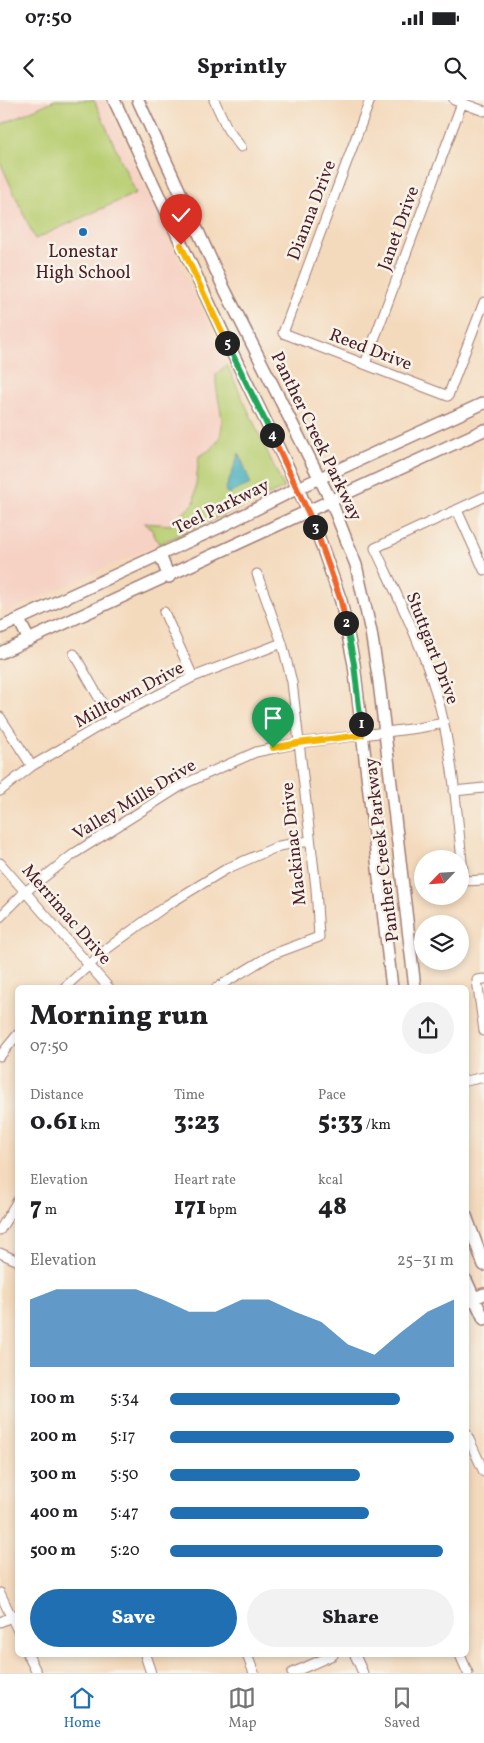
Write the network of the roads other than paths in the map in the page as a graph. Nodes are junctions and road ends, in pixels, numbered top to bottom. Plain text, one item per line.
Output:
1 (114, 100) edge
2 (138, 100) edge
3 (214, 100) edge
4 (370, 100) edge
5 (458, 102) edge
6 (484, 111) edge
7 (241, 147) dead end
8 (176, 183) junction
9 (156, 192) junction
10 (484, 302) edge
11 (283, 332) joint
12 (252, 342) junction
13 (232, 352) junction
14 (365, 364) junction
15 (484, 403) edge
16 (484, 430) edge
17 (321, 478) junction
18 (298, 488) junction
19 (484, 497) edge
20 (332, 501) junction
21 (457, 510) junction
22 (308, 512) junction
23 (160, 555) junction
24 (484, 570) edge
25 (257, 574) dead end
26 (169, 577) junction
27 (164, 612) dead end
28 (19, 620) junction
29 (0, 628) edge
30 (29, 640) junction
31 (282, 643) junction
32 (0, 653) edge
33 (74, 654) dead end
34 (193, 678) junction
35 (0, 717) edge
36 (111, 719) junction
37 (444, 723) junction
38 (385, 732) junction
39 (362, 735) junction
40 (298, 743) junction
41 (32, 766) junction
42 (484, 788) edge
43 (0, 791) edge
44 (454, 792) junction
45 (310, 841) junction
46 (0, 863) edge
47 (484, 880) edge
48 (25, 892) junction
49 (0, 917) edge
50 (88, 964) junction
51 (480, 979) edge
52 (67, 985) edge
53 (106, 985) edge
54 (221, 985) edge
55 (392, 985) edge
56 (415, 985) edge
57 (484, 1031) edge
58 (15, 1038) edge
59 (0, 1056) edge
60 (484, 1077) edge
61 (469, 1081) edge
62 (15, 1205) edge
63 (469, 1224) edge
64 (0, 1230) edge
65 (0, 1252) edge
66 (15, 1260) edge
67 (484, 1265) edge
68 (469, 1286) edge
69 (475, 1298) edge
70 (484, 1319) edge
71 (469, 1446) edge
72 (484, 1472) edge
73 (0, 1593) edge
74 (14, 1616) edge
75 (0, 1622) edge
76 (29, 1657) edge
77 (146, 1657) edge
78 (248, 1657) edge
79 (328, 1657) edge
80 (356, 1657) edge
81 (461, 1657) edge
82 (37, 1673) edge
83 (151, 1673) edge
84 (254, 1673) edge
85 (292, 1673) edge
86 (363, 1673) edge
87 (468, 1673) edge

1 - 9 main road, Panther Creek Parkway
2 - 8 main road, Panther Creek Parkway
3 - 7 street
4 - 11 street, Dianna Drive
5 - 6 street
5 - 14 street, Janet Drive
8 - 9 main road
8 - 12 main road, Panther Creek Parkway
9 - 13 main road, Panther Creek Parkway
10 - 14 street, Reed Drive
11 - 14 street, Reed Drive
12 - 13 main road
12 - 17 main road, Panther Creek Parkway
13 - 18 main road, Panther Creek Parkway
15 - 17 main road, Teel Parkway
16 - 20 main road
17 - 18 main road, Teel Parkway
17 - 20 main road, Panther Creek Parkway
18 - 22 main road, Panther Creek Parkway
18 - 23 main road, Teel Parkway
19 - 21 street
20 - 22 main road
20 - 38 main road, Panther Creek Parkway
21 - 24 street
21 - 37 street, Stuttgart Drive
22 - 26 main road
22 - 39 main road, Panther Creek Parkway
23 - 26 main road
23 - 28 main road, Teel Parkway
25 - 31 street, Mackinac Drive
26 - 30 main road
27 - 34 street
28 - 29 main road, Teel Parkway
28 - 30 main road
30 - 32 main road
31 - 34 street, Milltown Drive
31 - 40 street, Mackinac Drive
33 - 36 street
34 - 36 street, Milltown Drive
35 - 41 street
36 - 41 street, Milltown Drive
37 - 38 street, Valley Mills Drive
37 - 44 street, Stuttgart Drive
38 - 39 street, Valley Mills Drive
38 - 56 main road, Panther Creek Parkway
39 - 40 street, Valley Mills Drive
39 - 55 main road, Panther Creek Parkway
40 - 45 street, Mackinac Drive
40 - 48 street, Valley Mills Drive
41 - 43 street, Milltown Drive
42 - 44 street
44 - 47 street, Stuttgart Drive
45 - 50 street
45 - 54 street, Mackinac Drive
46 - 48 street, Merrimac Drive
48 - 49 street, Valley Mills Drive
48 - 50 street, Merrimac Drive
50 - 52 street
50 - 53 street, Merrimac Drive
51 - 57 street
58 - 59 street
60 - 61 street
62 - 64 street
63 - 67 main road
65 - 66 street
68 - 69 main road
69 - 70 main road
71 - 72 street
73 - 74 street
74 - 75 street
76 - 82 street
77 - 83 street
78 - 84 street
79 - 85 street
80 - 86 street
81 - 87 street

